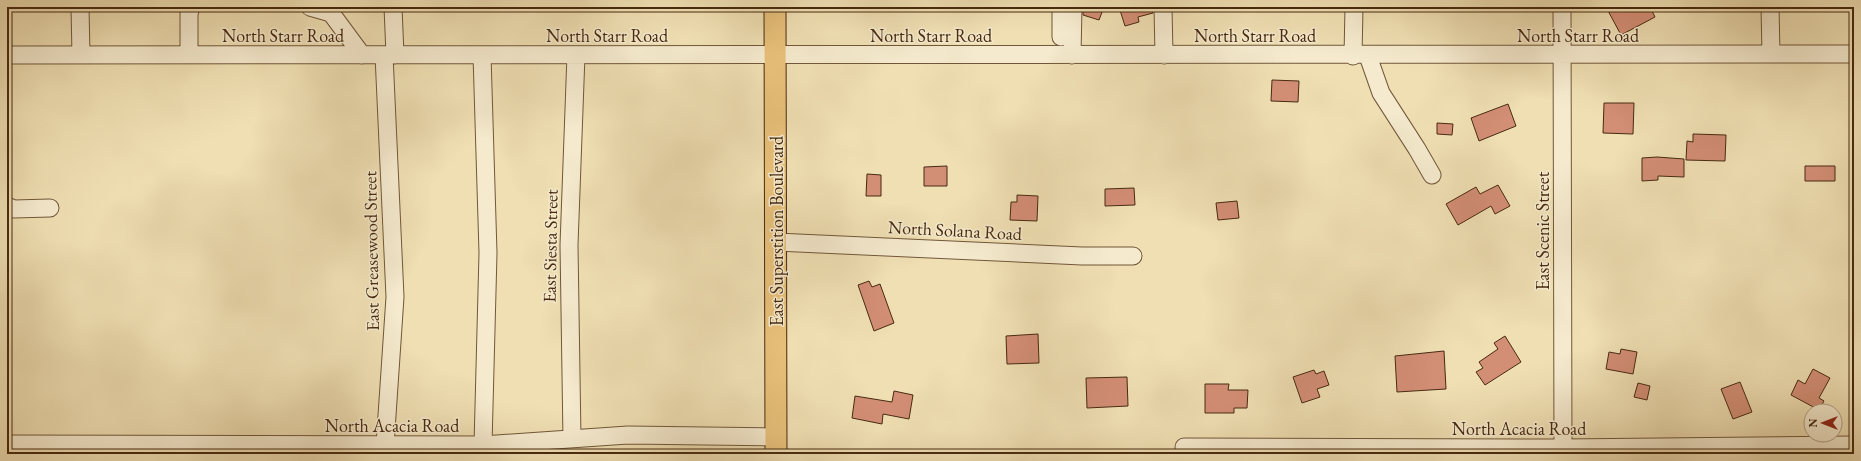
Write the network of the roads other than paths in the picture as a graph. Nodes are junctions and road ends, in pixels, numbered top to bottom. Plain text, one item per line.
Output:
1 (80, 7) edge
2 (191, 7) edge
3 (310, 7) edge
4 (393, 7) edge
5 (775, 7) edge
6 (1061, 7) edge
7 (1073, 7) edge
8 (1163, 7) edge
9 (1354, 7) edge
10 (1562, 7) edge
11 (1770, 7) edge
12 (329, 10) edge
13 (1770, 54) junction
14 (1854, 54) edge
15 (7, 55) edge
16 (81, 55) junction
17 (189, 55) junction
18 (362, 55) junction
19 (390, 55) junction
20 (482, 55) junction
21 (576, 55) junction
22 (775, 55) junction
23 (1067, 55) junction
24 (1164, 55) junction
25 (1562, 55) junction
26 (1361, 56) junction
27 (1432, 175) dead end
28 (7, 206) edge
29 (50, 208) dead end
30 (776, 242) junction
31 (1133, 256) dead end
32 (572, 439) junction
33 (7, 444) edge
34 (386, 445) junction
35 (483, 445) junction
36 (776, 445) edge
37 (1854, 445) edge
38 (1184, 447) dead end
39 (178, 449) edge
40 (1563, 451) edge

1 - 16 street
2 - 17 street
3 - 12 street
4 - 19 street, East Greasewood Street
5 - 22 main road, East Superstition Boulevard
6 - 23 street
7 - 23 street
8 - 24 street
9 - 26 street
10 - 25 street, East Scenic Street
11 - 13 street
12 - 18 street
13 - 14 street, North Starr Road
13 - 25 street, North Starr Road
15 - 16 street, North Starr Road
16 - 17 street, North Starr Road
17 - 18 street, North Starr Road
18 - 19 street, North Starr Road
19 - 20 street, North Starr Road
19 - 34 street, East Greasewood Street
20 - 21 street, North Starr Road
20 - 35 street
21 - 22 street, North Starr Road
21 - 32 street, East Siesta Street
22 - 23 street, North Starr Road
22 - 30 main road, East Superstition Boulevard
23 - 24 street, North Starr Road
24 - 26 street, North Starr Road
25 - 26 street, North Starr Road
25 - 40 street, East Scenic Street
26 - 27 street
28 - 29 street
30 - 31 street, North Solana Road
30 - 36 main road, East Superstition Boulevard
32 - 35 street, North Acacia Road
32 - 36 street, North Acacia Road
33 - 39 street, North Acacia Road
34 - 35 street, North Acacia Road
34 - 39 street, North Acacia Road
37 - 40 street, North Acacia Road
38 - 40 street, North Acacia Road

